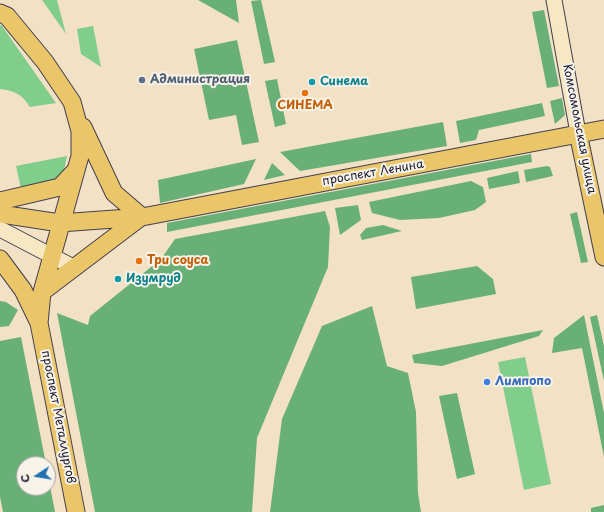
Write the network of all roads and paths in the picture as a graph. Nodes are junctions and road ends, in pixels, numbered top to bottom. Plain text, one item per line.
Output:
1 (554, 0) edge
2 (2, 12) edge
3 (72, 102) junction
4 (604, 129) edge
5 (578, 133) junction
6 (76, 169) junction
7 (0, 201) edge
8 (0, 214) edge
9 (142, 217) junction
10 (60, 223) junction
11 (0, 229) edge
12 (52, 257) junction
13 (604, 257) edge
14 (0, 259) edge
15 (74, 267) junction
16 (42, 292) junction
17 (39, 323) junction
18 (76, 512) edge

1 - 5 street, Комсомольская улица
2 - 3 main road
3 - 6 main road, проспект Металлургов
3 - 9 main road
4 - 5 main road, проспект Ленина
5 - 9 main road, проспект Ленина
5 - 13 main road, Комсомольская улица
6 - 7 main road
6 - 10 main road, проспект Металлургов
8 - 10 main road
9 - 10 main road
9 - 15 main road, проспект Ленина
10 - 12 main road, проспект Металлургов
11 - 12 street
12 - 15 street
12 - 16 main road, проспект Металлургов
14 - 17 main road, проспект Металлургов
15 - 16 main road, проспект Ленина
16 - 17 main road, проспект Металлургов
17 - 18 main road, проспект Металлургов

